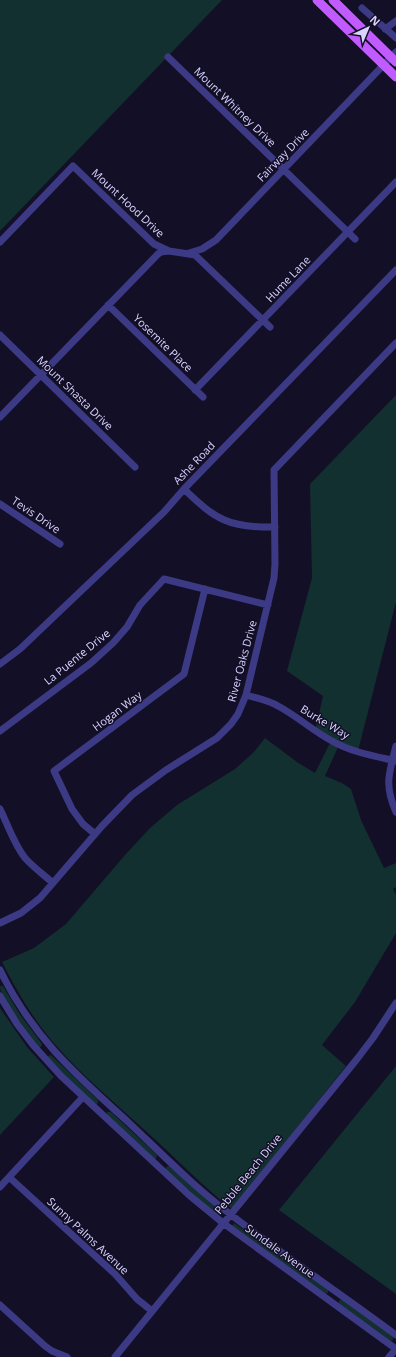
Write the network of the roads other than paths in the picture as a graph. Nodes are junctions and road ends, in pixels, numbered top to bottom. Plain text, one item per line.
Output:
1 (318, 0) edge
2 (333, 0) edge
3 (362, 8) dead end
4 (396, 21) edge
5 (385, 29) junction
6 (396, 38) edge
7 (168, 57) dead end
8 (391, 60) edge
9 (396, 77) edge
10 (284, 170) junction
11 (396, 182) edge
12 (348, 232) junction
13 (355, 239) dead end
14 (0, 242) edge
15 (169, 251) junction
16 (187, 253) junction
17 (396, 270) edge
18 (108, 305) junction
19 (263, 320) junction
20 (270, 328) dead end
21 (0, 334) edge
22 (396, 343) edge
23 (41, 375) junction
24 (195, 390) junction
25 (203, 397) dead end
26 (0, 417) edge
27 (135, 467) dead end
28 (184, 489) junction
29 (0, 504) edge
30 (275, 528) junction
31 (60, 544) dead end
32 (205, 589) junction
33 (268, 605) junction
34 (0, 664) edge
35 (246, 695) junction
36 (0, 731) edge
37 (396, 746) edge
38 (394, 761) edge
39 (0, 809) edge
40 (396, 812) edge
41 (95, 834) junction
42 (53, 883) junction
43 (0, 924) edge
44 (0, 970) edge
45 (0, 996) edge
46 (396, 1003) edge
47 (49, 1046) junction
48 (40, 1054) junction
49 (83, 1097) junction
50 (107, 1103) junction
51 (99, 1112) junction
52 (165, 1156) junction
53 (157, 1165) junction
54 (9, 1177) junction
55 (0, 1187) edge
56 (230, 1214) junction
57 (223, 1223) junction
58 (0, 1304) edge
59 (152, 1311) junction
60 (396, 1335) edge
61 (396, 1349) edge
62 (67, 1357) edge
63 (114, 1357) edge
64 (389, 1357) edge

1 - 8 main road
2 - 8 main road
3 - 5 street
4 - 5 street
5 - 6 street
7 - 10 street, Mount Whitney Drive
8 - 9 main road
8 - 10 street, Fairway Drive
10 - 12 street, Mount Whitney Drive
10 - 16 street, Fairway Drive
11 - 12 street, Hume Lane
12 - 13 street, Mount Whitney Drive
12 - 19 street, Hume Lane
14 - 15 street, Mount Hood Drive
15 - 16 street, Mount Hood Drive
15 - 18 street
16 - 19 street, Mount Hood Drive
17 - 28 street, Ashe Road
18 - 23 street
18 - 24 street, Yosemite Place
19 - 20 street, Mount Hood Drive
19 - 24 street, Hume Lane
21 - 23 street, Mount Shasta Drive
22 - 30 street, River Oaks Drive
23 - 26 street
23 - 27 street, Mount Shasta Drive
24 - 25 street, Yosemite Place
28 - 30 street
28 - 34 street, Ashe Road
29 - 31 street, Tevis Drive
30 - 33 street, River Oaks Drive
32 - 33 street, La Puente Drive
32 - 36 street, La Puente Drive
32 - 41 street, Hogan Way
33 - 35 street, River Oaks Drive
35 - 38 street, Burke Way
35 - 41 street, River Oaks Drive
37 - 38 street
38 - 40 street
39 - 42 street
41 - 42 street, River Oaks Drive
42 - 43 street, River Oaks Drive
44 - 47 street, Sundale Avenue
45 - 48 street, Sundale Avenue
46 - 56 street, Pebble Beach Drive
47 - 48 street
47 - 50 street, Sundale Avenue
48 - 49 street, Sundale Avenue
49 - 51 street, Sundale Avenue
49 - 54 street
50 - 51 street
50 - 52 street, Sundale Avenue
51 - 53 street, Sundale Avenue
52 - 53 street
52 - 56 street, Sundale Avenue
53 - 57 street, Sundale Avenue
54 - 55 street
54 - 59 street, Sunny Palms Avenue
56 - 57 street, Pebble Beach Drive
56 - 60 street, Sundale Avenue
57 - 59 street, Pebble Beach Drive
57 - 61 street, Sundale Avenue
58 - 62 street
59 - 63 street, Pebble Beach Drive
61 - 64 street

